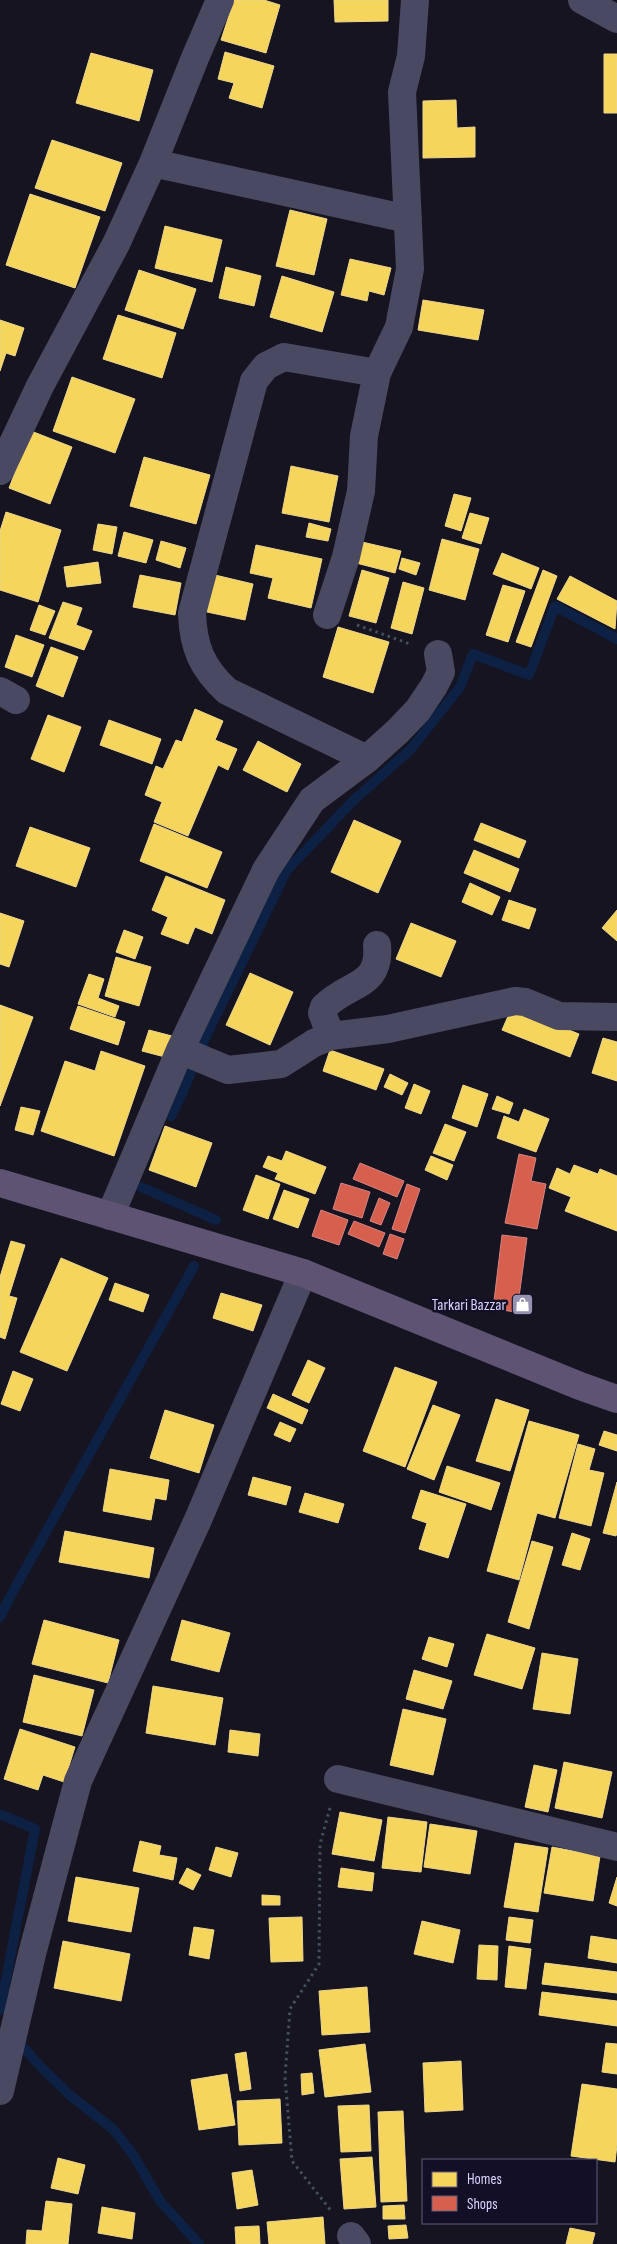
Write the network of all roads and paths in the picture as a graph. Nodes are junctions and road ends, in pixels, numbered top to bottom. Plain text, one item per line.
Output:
1 (220, 0) edge
2 (415, 0) edge
3 (582, 0) edge
4 (617, 19) edge
5 (153, 164) junction
6 (408, 219) junction
7 (377, 373) junction
8 (0, 471) edge
9 (327, 615) joint
10 (438, 654) joint
11 (366, 759) junction
12 (377, 945) dead end
13 (617, 1017) edge
14 (331, 1036) junction
15 (181, 1050) junction
16 (0, 1183) edge
17 (110, 1216) junction
18 (303, 1272) junction
19 (617, 1399) edge
20 (338, 1778) joint
21 (617, 1847) edge
22 (0, 2091) edge
23 (354, 2240) edge

1 - 5 street
2 - 6 street
3 - 4 street
5 - 6 street
5 - 8 street
6 - 7 street
7 - 9 street
7 - 11 street
9 - 10 path
10 - 11 street
11 - 15 street
12 - 14 street
13 - 14 street
14 - 15 street
15 - 17 street
16 - 17 main road
17 - 18 main road
18 - 19 main road
18 - 22 street
20 - 21 street
20 - 23 path

